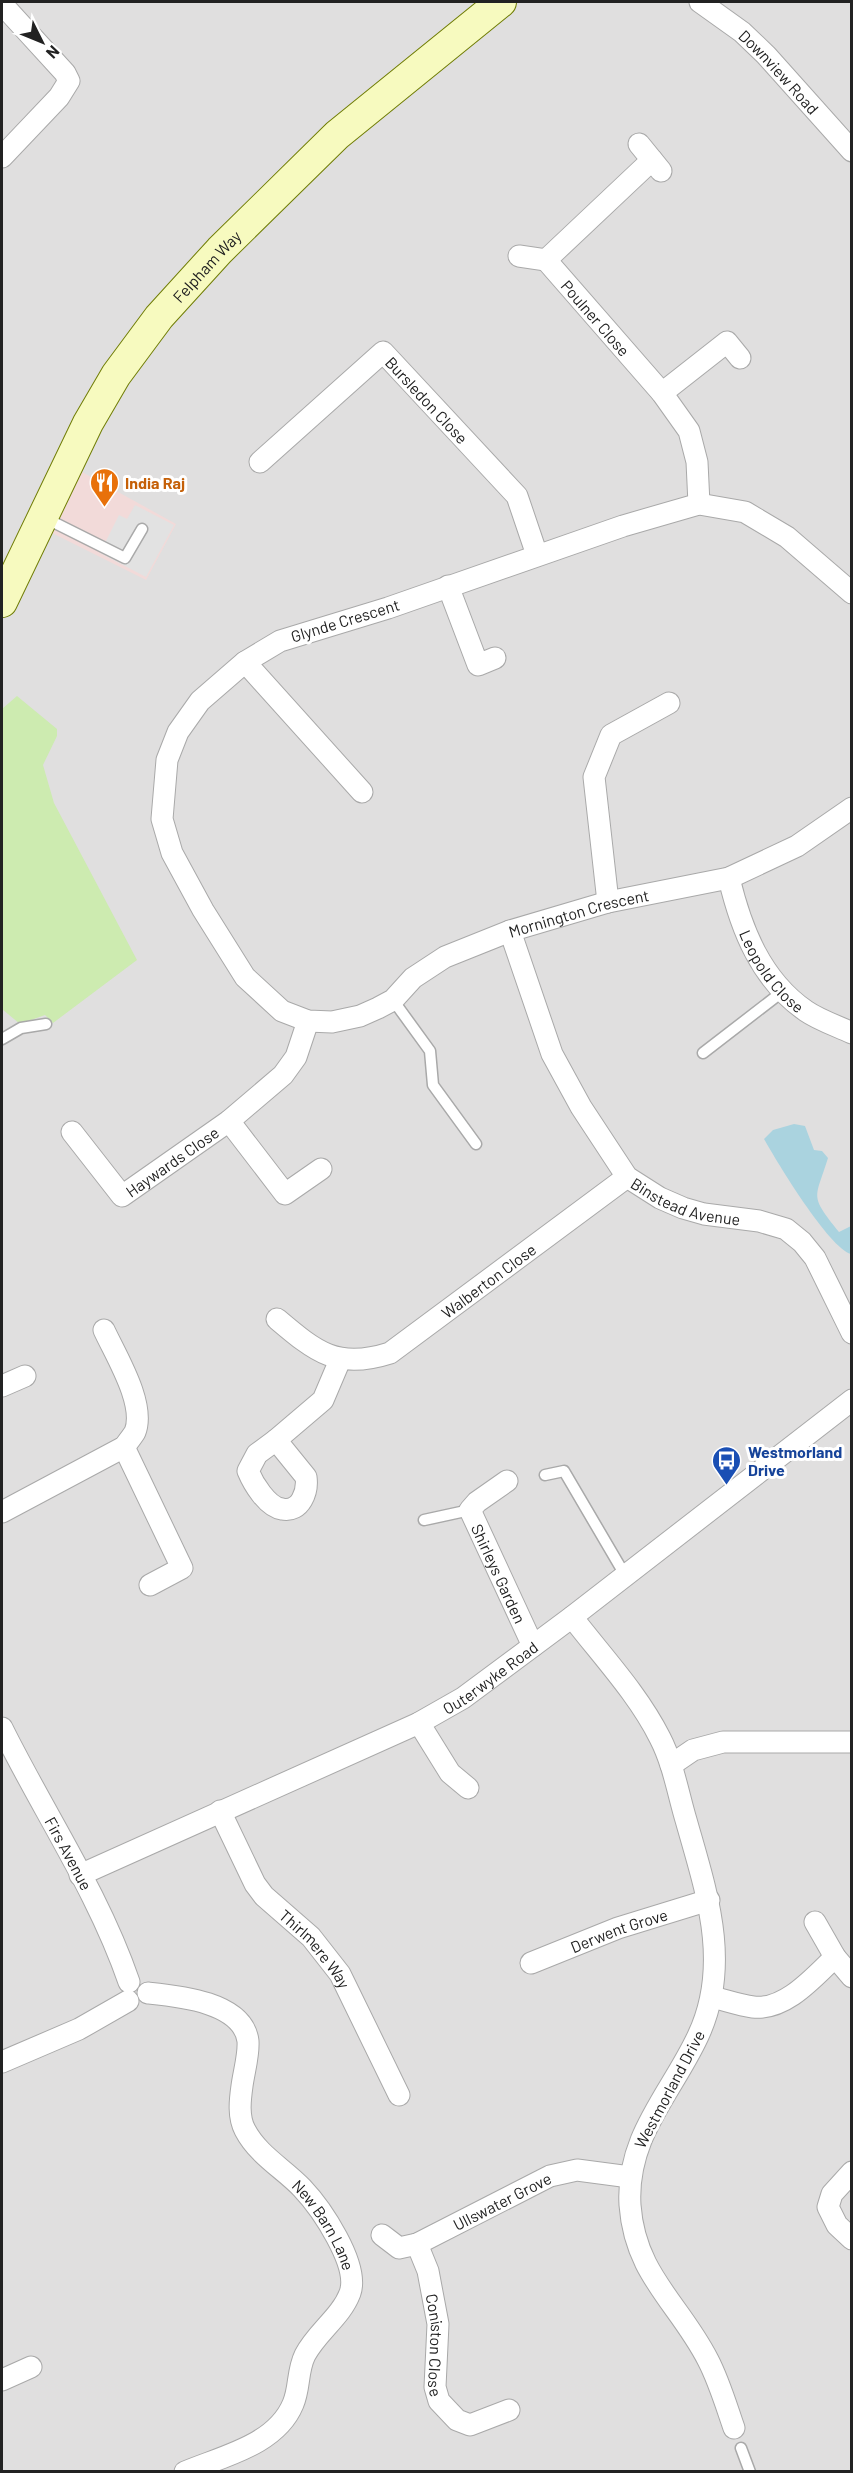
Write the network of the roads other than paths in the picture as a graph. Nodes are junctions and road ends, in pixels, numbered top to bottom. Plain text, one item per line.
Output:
1 (501, 2) edge
2 (700, 2) edge
3 (2, 4) edge
4 (852, 151) edge
5 (2, 157) edge
6 (651, 158) dead end
7 (519, 256) dead end
8 (546, 260) junction
9 (733, 350) dead end
10 (662, 393) junction
11 (260, 462) dead end
12 (699, 504) junction
13 (43, 517) junction
14 (141, 529) dead end
15 (537, 555) junction
16 (448, 586) junction
17 (852, 593) edge
18 (2, 602) edge
19 (495, 658) dead end
20 (245, 662) junction
21 (669, 703) dead end
22 (362, 792) dead end
23 (852, 808) edge
24 (729, 878) junction
25 (608, 902) junction
26 (510, 931) junction
27 (782, 992) junction
28 (393, 1000) junction
29 (308, 1021) junction
30 (46, 1024) dead end
31 (852, 1033) edge
32 (2, 1039) edge
33 (703, 1053) dead end
34 (229, 1121) junction
35 (72, 1132) dead end
36 (476, 1144) dead end
37 (321, 1170) dead end
38 (627, 1177) junction
39 (277, 1319) dead end
40 (104, 1330) dead end
41 (852, 1334) edge
42 (340, 1360) junction
43 (25, 1376) dead end
44 (2, 1386) edge
45 (852, 1400) edge
46 (276, 1440) dead end
47 (124, 1448) junction
48 (545, 1475) dead end
49 (507, 1481) dead end
50 (470, 1510) junction
51 (2, 1512) edge
52 (424, 1520) dead end
53 (625, 1575) junction
54 (150, 1585) dead end
55 (572, 1617) junction
56 (533, 1646) junction
57 (420, 1723) junction
58 (2, 1728) edge
59 (852, 1742) edge
60 (670, 1765) junction
61 (468, 1788) dead end
62 (220, 1811) junction
63 (80, 1875) junction
64 (709, 1900) junction
65 (815, 1922) dead end
66 (835, 1957) junction
67 (531, 1963) dead end
68 (852, 1977) edge
69 (128, 1992) junction
70 (712, 1996) junction
71 (2, 2062) edge
72 (399, 2095) dead end
73 (852, 2172) edge
74 (630, 2177) junction
75 (382, 2235) dead end
76 (852, 2239) edge
77 (417, 2244) junction
78 (32, 2367) dead end
79 (2, 2380) edge
80 (509, 2410) dead end
81 (734, 2428) dead end
82 (741, 2448) dead end
83 (241, 2449) junction
84 (185, 2472) edge
85 (227, 2472) edge
86 (750, 2472) edge

1 - 13 main road, Felpham Way
2 - 4 street, Downview Road
3 - 5 street
6 - 8 street
7 - 8 street
8 - 10 street, Poulner Close
9 - 10 street
10 - 12 street, Poulner Close
11 - 15 street, Bursledon Close
12 - 15 street, Glynde Crescent
12 - 17 street, Glynde Crescent
13 - 14 lane
13 - 18 main road, Felpham Way
15 - 16 street, Glynde Crescent
16 - 19 street
16 - 20 street, Glynde Crescent
20 - 22 street
20 - 29 street, Glynde Crescent
21 - 25 street
23 - 24 street, Mornington Crescent
24 - 25 street, Mornington Crescent
24 - 27 street, Leopold Close
25 - 26 street, Mornington Crescent
26 - 28 street, Mornington Crescent
26 - 38 street, Binstead Avenue
27 - 31 street, Leopold Close
27 - 33 lane
28 - 29 street, Mornington Crescent
28 - 36 lane
29 - 34 street, Haywards Close
30 - 32 lane
34 - 35 street, Haywards Close
34 - 37 street, Haywards Close
38 - 41 street, Binstead Avenue
38 - 42 street, Walberton Close
39 - 42 street, Walberton Close
40 - 47 street
42 - 46 street
43 - 44 street
45 - 53 street, Outerwyke Road
47 - 51 street
47 - 54 street
48 - 53 lane
49 - 50 street, Shirleys Garden
50 - 52 lane
50 - 56 street, Shirleys Garden
53 - 55 street, Outerwyke Road
55 - 56 street, Outerwyke Road
55 - 60 street, Westmorland Drive
56 - 57 street, Outerwyke Road
57 - 61 street
57 - 62 street, Outerwyke Road
58 - 63 street, Firs Avenue
59 - 60 street
60 - 64 street, Westmorland Drive
62 - 63 street, Outerwyke Road
62 - 72 street, Thirlmere Way
63 - 69 street, Firs Avenue
64 - 67 street, Derwent Grove
64 - 70 street, Westmorland Drive
65 - 66 street
66 - 68 street
66 - 70 street
69 - 71 street
69 - 83 street, New Barn Lane
70 - 74 street, Westmorland Drive
73 - 76 street
74 - 77 street, Ullswater Grove
74 - 81 street, Westmorland Drive
75 - 77 street
77 - 80 street, Coniston Close
78 - 79 street
82 - 86 lane
83 - 84 street, New Barn Lane
83 - 85 street

